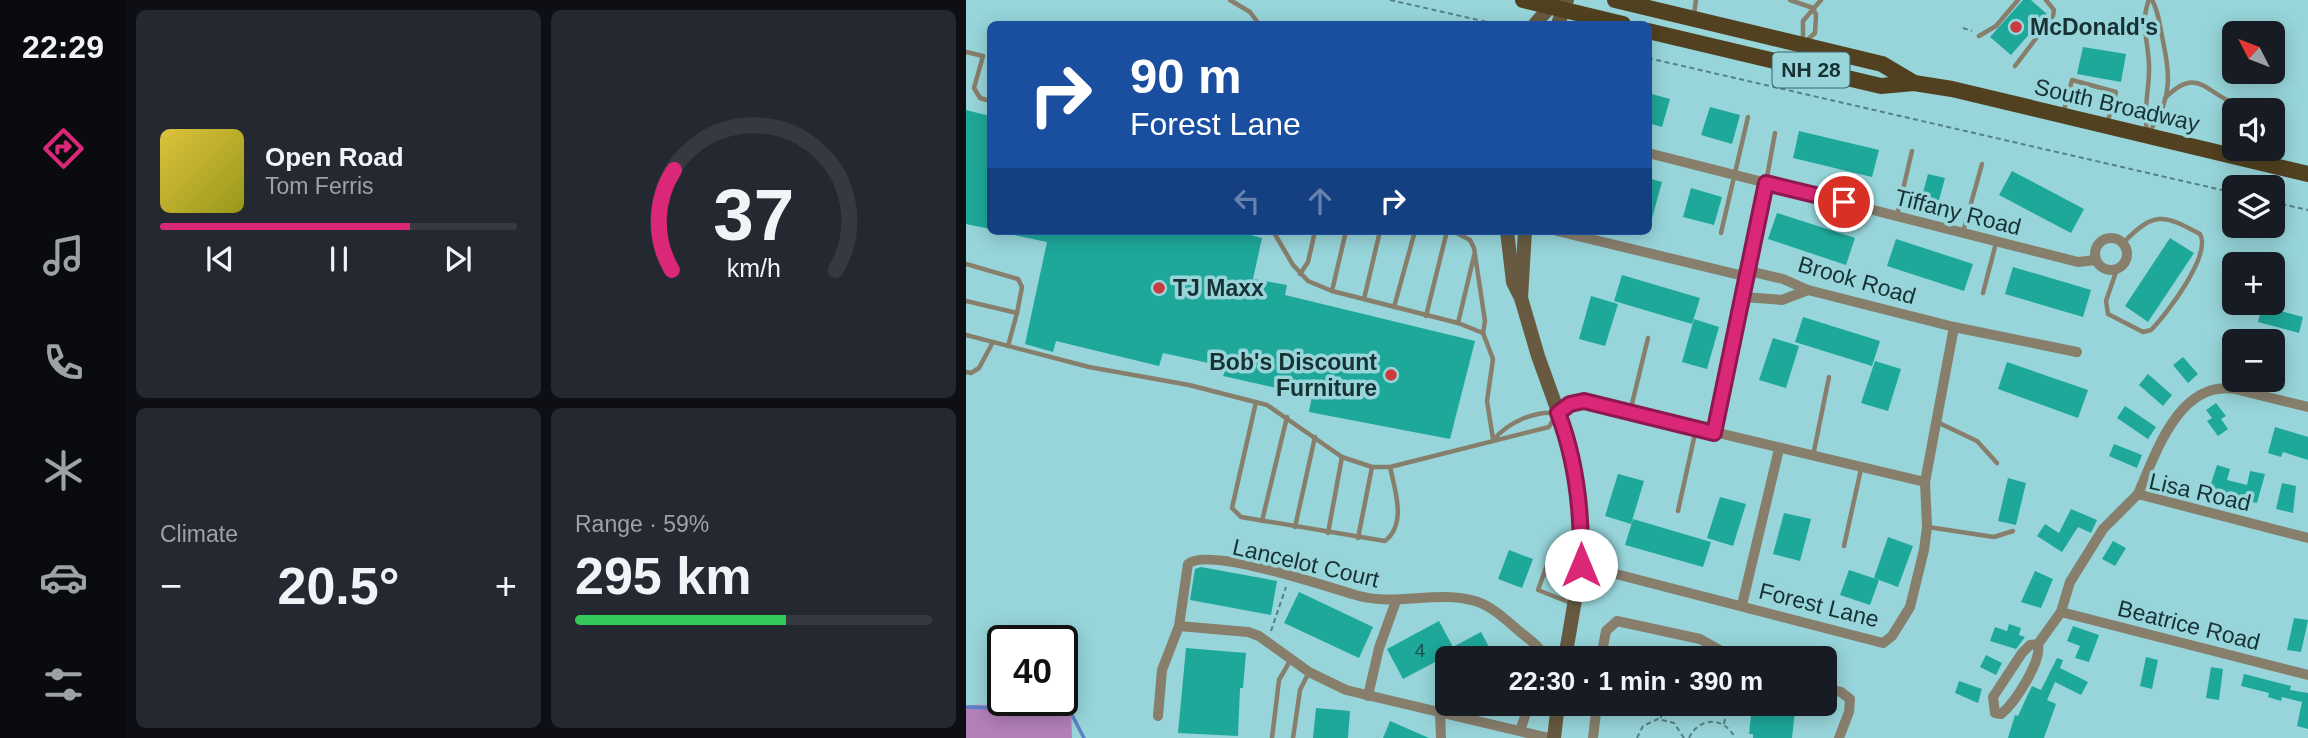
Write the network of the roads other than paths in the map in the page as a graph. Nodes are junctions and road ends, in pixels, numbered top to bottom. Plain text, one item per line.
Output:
1 (1230, 0) edge
2 (1523, 0) edge
3 (1615, 0) edge
4 (1696, 0) edge
5 (1790, 0) edge
6 (1821, 0) edge
7 (2018, 0) edge
8 (2046, 0) edge
9 (2150, 0) edge
10 (1639, 3) edge
11 (1558, 8) edge
12 (1813, 9) junction
13 (1694, 19) junction
14 (1257, 21) edge
15 (1539, 21) edge
16 (1611, 21) edge
17 (1652, 32) edge
18 (1979, 36) dead end
19 (1803, 45) junction
20 (966, 52) edge
21 (2015, 66) dead end
22 (1914, 83) junction
23 (2225, 98) edge
24 (987, 99) edge
25 (2165, 99) junction
26 (2063, 115) junction
27 (1748, 117) dead end
28 (2107, 125) junction
29 (1775, 133) dead end
30 (2148, 135) junction
31 (1912, 151) dead end
32 (1652, 154) edge
33 (1982, 164) dead end
34 (1735, 174) junction
35 (2308, 174) edge
36 (1766, 183) junction
37 (1896, 216) junction
38 (1721, 233) dead end
39 (1963, 233) junction
40 (1276, 235) edge
41 (1314, 235) edge
42 (1345, 235) edge
43 (1379, 235) edge
44 (1414, 235) edge
45 (1446, 235) edge
46 (1461, 235) edge
47 (1507, 235) edge
48 (1525, 235) edge
49 (1575, 235) edge
50 (1997, 241) junction
51 (2123, 243) junction
52 (1475, 253) junction
53 (2096, 260) junction
54 (966, 264) edge
55 (2117, 269) junction
56 (1300, 274) junction
57 (1749, 274) junction
58 (1808, 290) junction
59 (1332, 291) junction
60 (1983, 293) dead end
61 (1744, 297) junction
62 (1521, 298) junction
63 (1364, 299) junction
64 (966, 300) edge
65 (1394, 307) junction
66 (1017, 313) junction
67 (1426, 316) junction
68 (1458, 323) junction
69 (1954, 327) junction
70 (1483, 333) junction
71 (966, 335) edge
72 (1648, 338) dead end
73 (993, 342) junction
74 (1008, 346) junction
75 (2077, 352) dead end
76 (966, 372) edge
77 (1829, 377) dead end
78 (1256, 402) junction
79 (2308, 407) edge
80 (1558, 413) junction
81 (1630, 413) junction
82 (1287, 417) junction
83 (1936, 422) junction
84 (1696, 429) junction
85 (1714, 433) junction
86 (1315, 437) junction
87 (1493, 440) junction
88 (1779, 449) junction
89 (1342, 457) junction
90 (1813, 457) junction
91 (1997, 463) dead end
92 (1372, 467) junction
93 (1390, 467) junction
94 (1861, 468) junction
95 (1925, 482) junction
96 (2138, 494) junction
97 (1678, 511) dead end
98 (1262, 522) junction
99 (1295, 527) junction
100 (1927, 527) junction
101 (2013, 531) dead end
102 (1328, 533) junction
103 (1358, 538) junction
104 (2308, 538) edge
105 (1844, 547) dead end
106 (1547, 565) dead end
107 (1581, 565) junction
108 (1396, 601) junction
109 (1575, 604) junction
110 (1742, 605) junction
111 (2061, 612) junction
112 (1180, 626) junction
113 (2038, 644) junction
114 (1537, 646) edge
115 (1567, 646) edge
116 (1603, 646) edge
117 (1713, 646) edge
118 (1290, 660) junction
119 (1308, 672) junction
120 (2308, 676) edge
121 (1837, 691) edge
122 (1368, 696) junction
123 (1158, 716) dead end
124 (1525, 716) edge
125 (1556, 716) edge
126 (1596, 716) edge
127 (1441, 718) junction
128 (1520, 731) junction
129 (1272, 738) edge
130 (1293, 738) edge
131 (1435, 738) edge
132 (1441, 738) edge
133 (1552, 738) edge
134 (1593, 738) edge
135 (1839, 738) edge

1 - 14 lane
2 - 11 main road
3 - 10 main road, South Broadway / NH 28
4 - 13 lane
5 - 12 lane
6 - 12 lane
7 - 18 lane
8 - 21 lane
9 - 25 lane
9 - 30 lane
10 - 13 main road, South Broadway / NH 28
11 - 15 street
11 - 16 main road
12 - 19 lane
12 - 19 lane
13 - 19 main road, South Broadway / NH 28
17 - 22 main road, South Broadway / NH 28
19 - 22 main road, South Broadway / NH 28
20 - 24 lane
22 - 26 main road, South Broadway / NH 28
23 - 25 lane
25 - 30 lane
26 - 28 main road, South Broadway / NH 28
26 - 28 lane
27 - 34 lane
28 - 30 main road, South Broadway / NH 28
29 - 36 lane
30 - 35 main road, South Broadway / NH 28
31 - 37 lane
32 - 34 street, Tiffany Road
33 - 39 lane
34 - 36 street, Tiffany Road
34 - 38 lane
36 - 37 street, Tiffany Road
36 - 57 lane
37 - 39 street, Tiffany Road
39 - 50 street, Tiffany Road
40 - 56 lane
41 - 56 lane
42 - 59 lane
43 - 63 lane
44 - 65 lane
45 - 67 lane
46 - 52 lane
47 - 62 street
48 - 62 street
49 - 57 street, Brook Road
50 - 53 street, Tiffany Road
50 - 60 lane
51 - 53 street
51 - 55 street
51 - 55 lane
52 - 68 lane
52 - 70 lane
53 - 55 street, Tiffany Road
54 - 66 lane
56 - 59 lane
57 - 58 street, Brook Road
57 - 61 street
58 - 61 street
58 - 69 street, Brook Road
59 - 63 lane
61 - 85 street
62 - 80 street
63 - 65 lane
64 - 66 lane
65 - 67 lane
66 - 74 lane
67 - 68 lane
68 - 70 lane
69 - 75 street, Brook Road
69 - 83 street, Forest Lane
70 - 87 lane
71 - 73 lane
72 - 81 lane
73 - 74 lane
73 - 76 lane
74 - 78 lane
77 - 90 lane
78 - 82 lane
78 - 98 lane
79 - 96 street
80 - 81 street
80 - 87 lane
80 - 87 lane
80 - 107 street
81 - 84 street
82 - 86 lane
82 - 98 lane
83 - 91 lane
83 - 95 street, Forest Lane
84 - 85 street
84 - 97 lane
85 - 88 street
86 - 89 lane
86 - 99 lane
87 - 93 lane
88 - 90 street
88 - 110 street, Forest Lane
89 - 92 lane
89 - 102 lane
90 - 94 street
92 - 93 lane
92 - 103 lane
93 - 103 lane
94 - 95 street
94 - 105 lane
95 - 100 street, Forest Lane
96 - 104 street, Lisa Road
96 - 111 street, Lisa Road
98 - 99 lane
99 - 102 lane
100 - 101 lane
100 - 110 street, Forest Lane
102 - 103 lane
106 - 109 lane
107 - 109 street
107 - 110 street, Forest Lane
108 - 112 street, Lancelot Court
108 - 114 street, Lancelot Court
108 - 122 street, Lancelot Court
109 - 115 street
111 - 113 street, Lisa Road
111 - 120 street, Beatrice Road
112 - 118 street
112 - 123 street, Lancelot Court
113 - 113 street, Lisa Road
116 - 117 street
118 - 119 street
118 - 129 lane
119 - 122 street
119 - 130 lane
121 - 135 street
122 - 127 street
124 - 128 street
125 - 133 street
126 - 134 street
127 - 128 street
127 - 131 street
127 - 132 street
128 - 133 street

